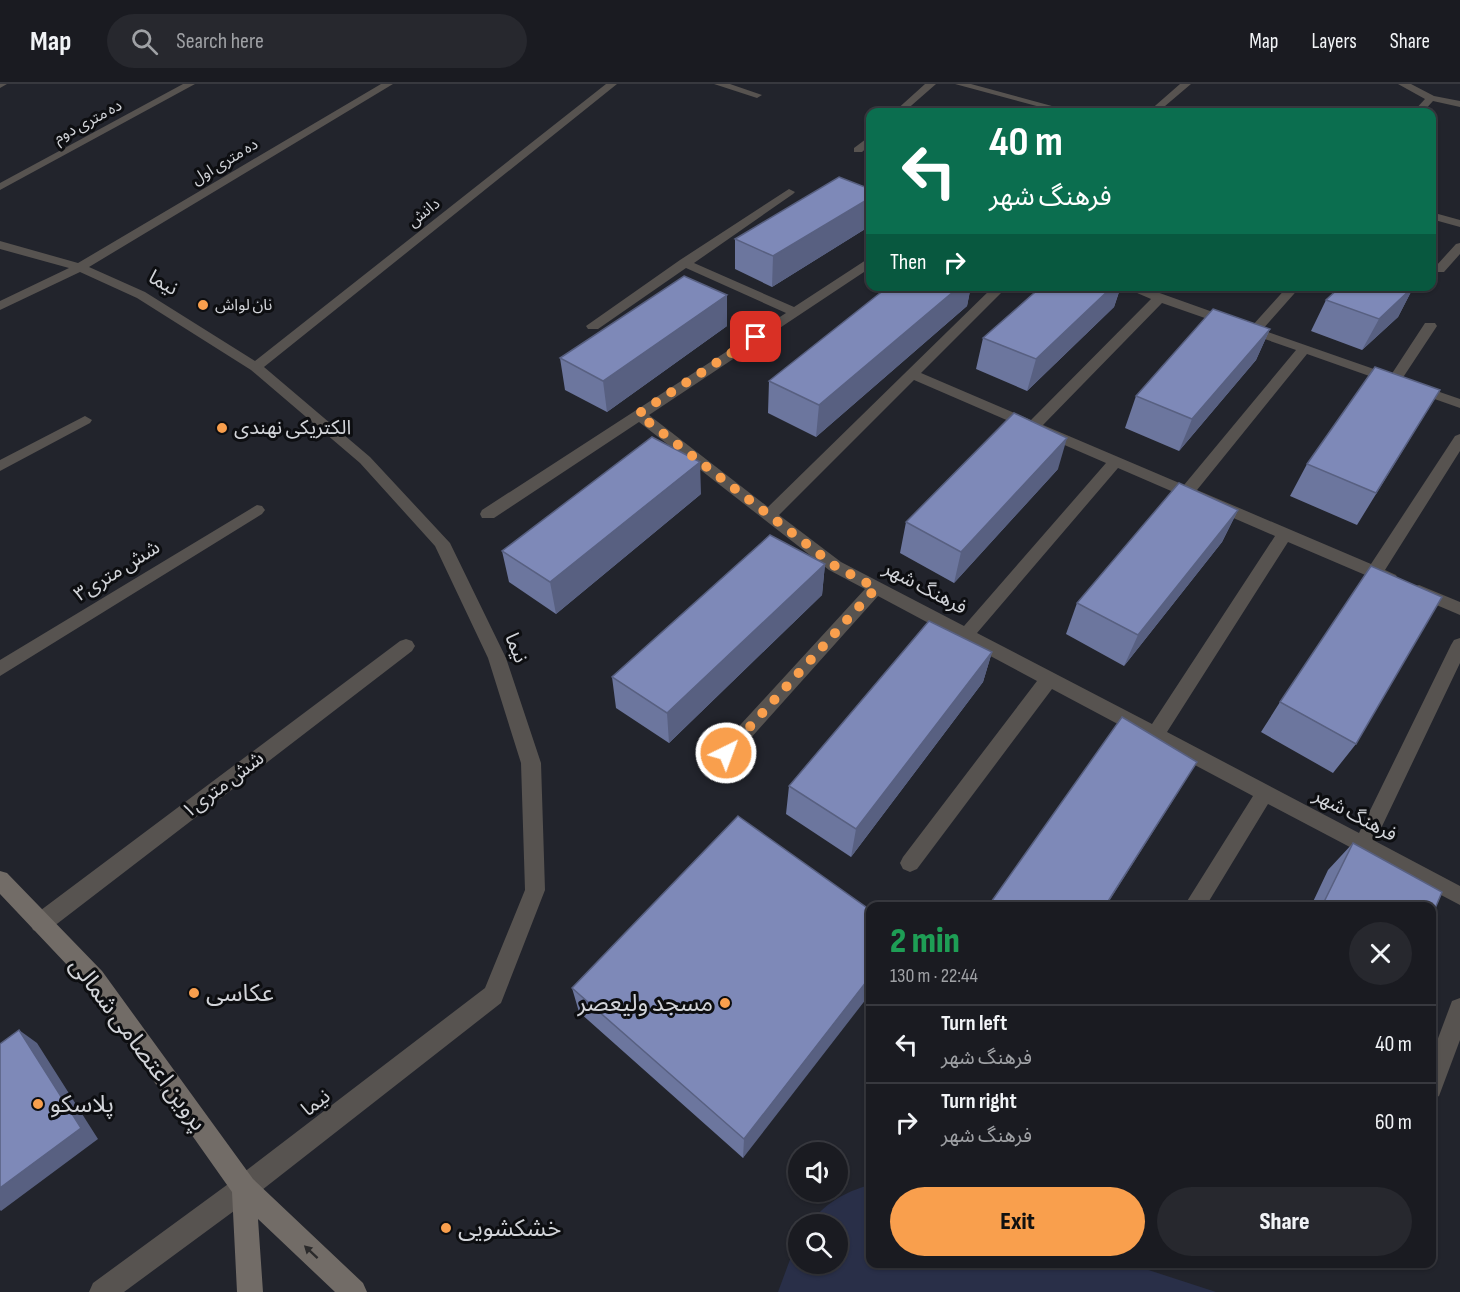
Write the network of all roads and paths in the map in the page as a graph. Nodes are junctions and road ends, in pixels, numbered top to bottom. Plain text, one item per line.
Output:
1 (190, 84) edge
2 (388, 84) edge
3 (612, 84) edge
4 (719, 84) edge
5 (931, 84) edge
6 (960, 84) edge
7 (1186, 84) edge
8 (1403, 84) edge
9 (758, 95) dead end
10 (1431, 98) junction
11 (1460, 104) edge
12 (904, 108) edge
13 (1053, 108) edge
14 (1158, 108) edge
15 (1422, 108) edge
16 (866, 143) edge
17 (858, 150) dead end
18 (0, 187) edge
19 (789, 192) dead end
20 (1436, 217) edge
21 (1460, 224) edge
22 (0, 245) edge
23 (1460, 247) edge
24 (684, 263) junction
25 (866, 265) edge
26 (80, 267) junction
27 (1440, 269) dead end
28 (997, 291) edge
29 (1140, 291) edge
30 (1290, 291) edge
31 (1159, 298) junction
32 (0, 306) edge
33 (795, 312) junction
34 (593, 326) dead end
35 (1430, 326) dead end
36 (1254, 331) junction
37 (1304, 349) junction
38 (256, 367) junction
39 (912, 374) junction
40 (1394, 381) junction
41 (1460, 404) edge
42 (638, 414) junction
43 (86, 420) dead end
44 (1033, 426) junction
45 (1460, 439) edge
46 (1116, 461) junction
47 (0, 466) edge
48 (1187, 492) junction
49 (257, 510) dead end
50 (488, 514) dead end
51 (769, 515) junction
52 (1285, 534) junction
53 (1375, 573) junction
54 (876, 588) junction
55 (1460, 609) edge
56 (966, 635) junction
57 (1460, 645) edge
58 (406, 646) dead end
59 (0, 669) edge
60 (1049, 679) junction
61 (1155, 735) junction
62 (726, 753) dead end
63 (1265, 793) junction
64 (1364, 845) junction
65 (910, 863) dead end
66 (0, 880) edge
67 (1460, 896) edge
68 (1197, 902) edge
69 (41, 923) junction
70 (1460, 1009) edge
71 (1436, 1074) edge
72 (244, 1188) junction
73 (102, 1292) edge
74 (250, 1292) edge
75 (354, 1292) edge

1 - 18 street, ده متری دوم
2 - 26 street, ده متری اول
3 - 38 street, دانش
4 - 9 street
5 - 12 street
6 - 13 street
7 - 14 street
8 - 10 street
10 - 11 street
10 - 15 street
16 - 17 street
19 - 24 street
20 - 21 street
22 - 26 street, نیما
23 - 27 street
24 - 33 street
24 - 34 street
25 - 33 street
26 - 32 street, ده متری اول
26 - 38 street, نیما
28 - 39 street
29 - 31 street
30 - 36 street
31 - 36 street
31 - 44 street
33 - 42 street
35 - 40 street
36 - 37 street
37 - 40 street
37 - 48 street
38 - 72 street, نیما
39 - 44 street
39 - 51 street
40 - 41 street
42 - 50 street
42 - 51 street, فرهنگ شهر
43 - 47 street
44 - 46 street
45 - 53 street
46 - 48 street
46 - 56 street
48 - 52 street
49 - 59 street, شش متری۳
51 - 54 street, فرهنگ شهر
52 - 53 street
52 - 61 street
53 - 55 street
54 - 56 street, فرهنگ شهر
54 - 62 street
56 - 60 street, فرهنگ شهر
57 - 64 street
58 - 69 street, شش متری۱
60 - 61 street, فرهنگ شهر
60 - 65 street
61 - 63 street, فرهنگ شهر
63 - 64 street, فرهنگ شهر
63 - 68 street
64 - 67 street, فرهنگ شهر
66 - 69 main road, پروین اعتصامی شمالی
69 - 72 main road, پروین اعتصامی شمالی
70 - 71 street
72 - 73 street, نیما
72 - 74 main road
75 -> 72 main road, پروین اعتصامی شمالی

